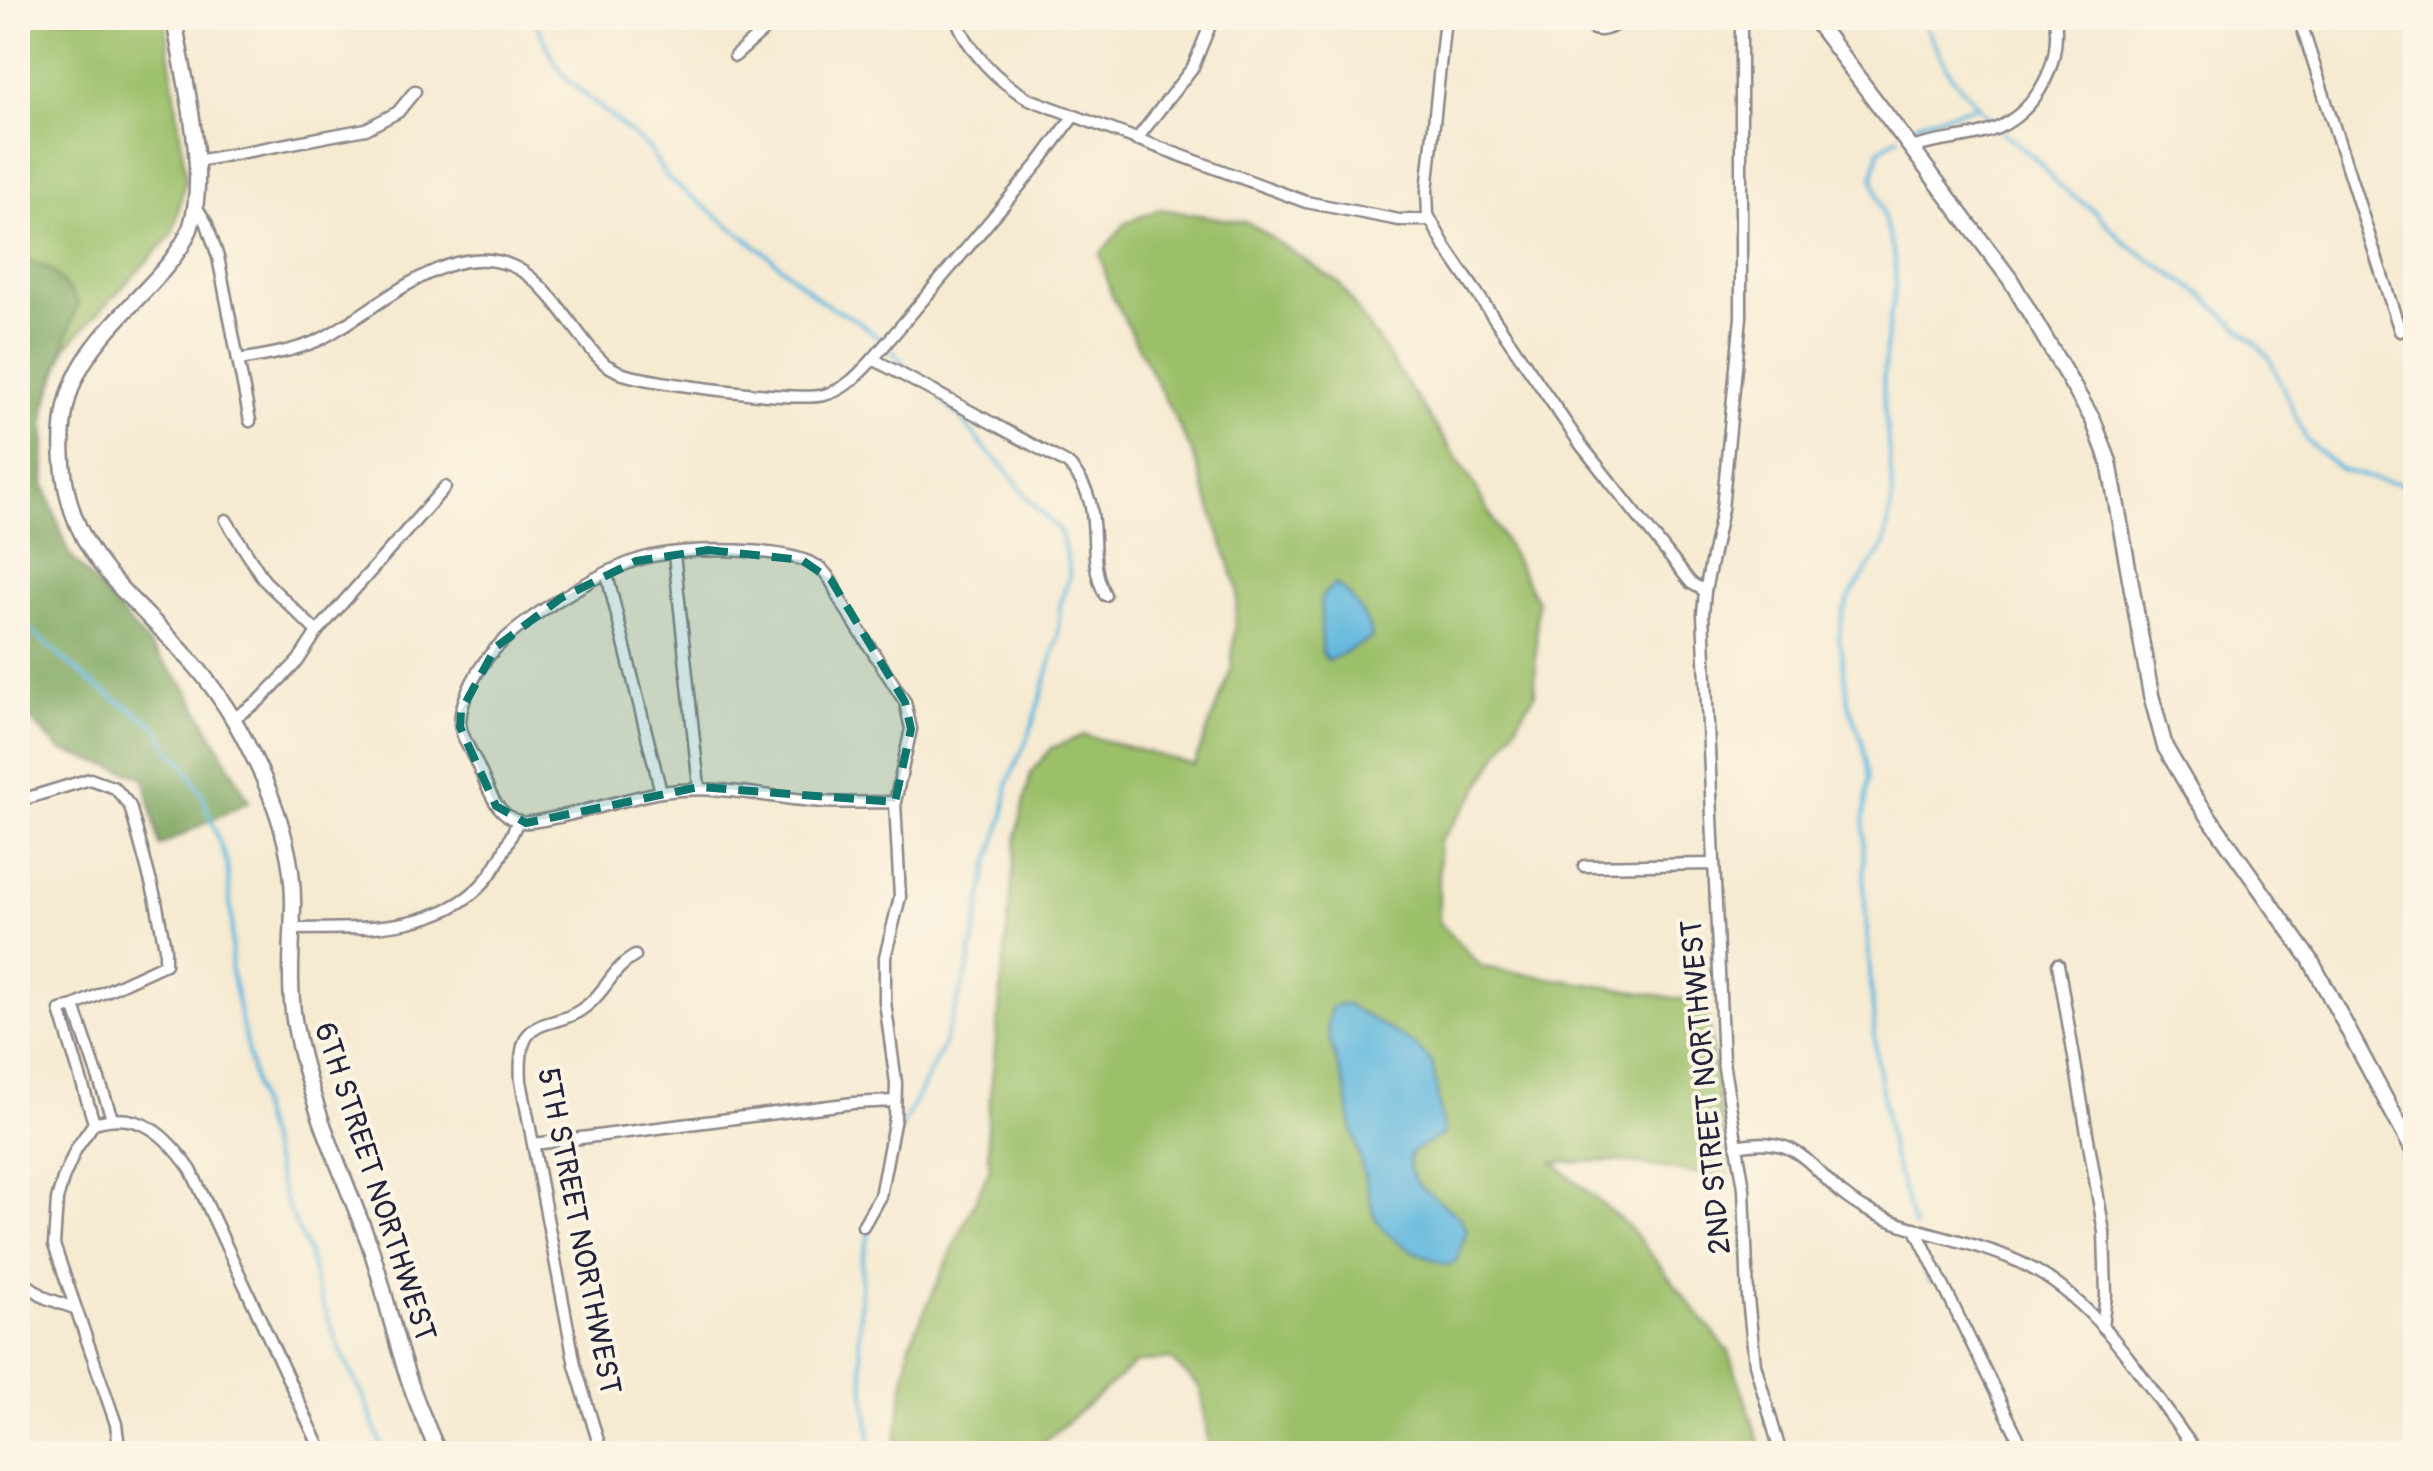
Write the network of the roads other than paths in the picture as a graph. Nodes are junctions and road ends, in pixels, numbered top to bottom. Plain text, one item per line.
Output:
1 (174, 18) edge
2 (778, 18) edge
3 (956, 18) edge
4 (1214, 18) edge
5 (1445, 18) edge
6 (1584, 18) edge
7 (1622, 18) edge
8 (1741, 18) edge
9 (1813, 18) edge
10 (2055, 18) edge
11 (2299, 18) edge
12 (735, 56) dead end
13 (415, 91) dead end
14 (1073, 117) junction
15 (1136, 140) junction
16 (1910, 149) junction
17 (196, 161) junction
18 (196, 206) junction
19 (1430, 220) junction
20 (2400, 331) dead end
21 (873, 359) junction
22 (238, 360) junction
23 (250, 422) dead end
24 (445, 486) dead end
25 (226, 520) dead end
26 (674, 554) junction
27 (607, 575) junction
28 (1705, 592) junction
29 (1106, 595) dead end
30 (317, 632) junction
31 (234, 718) junction
32 (699, 787) junction
33 (661, 792) junction
34 (18, 801) edge
35 (896, 802) junction
36 (518, 821) junction
37 (1713, 864) junction
38 (1584, 866) dead end
39 (292, 929) junction
40 (634, 956) dead end
41 (2058, 964) dead end
42 (74, 1006) junction
43 (895, 1100) junction
44 (112, 1118) junction
45 (2416, 1120) edge
46 (94, 1123) junction
47 (2401, 1128) junction
48 (534, 1144) junction
49 (1736, 1146) junction
50 (2416, 1156) edge
51 (863, 1226) dead end
52 (1915, 1228) junction
53 (18, 1278) edge
54 (74, 1308) junction
55 (2102, 1327) junction
56 (120, 1454) edge
57 (323, 1454) edge
58 (439, 1454) edge
59 (602, 1454) edge
60 (1781, 1454) edge
61 (2026, 1454) edge
62 (2198, 1454) edge

1 - 17 street, 6TH STREET NORTHWEST
2 - 12 street
3 - 14 street
4 - 15 street
5 - 19 street
6 - 7 street
8 - 28 street, 2ND STREET NORTHWEST
9 - 16 street
10 - 16 street
11 - 20 street
13 - 17 street
14 - 15 street
14 - 21 street
15 - 19 street
16 - 47 street
17 - 18 street, 6TH STREET NORTHWEST
18 - 22 street
18 - 31 street, 6TH STREET NORTHWEST
19 - 28 street
21 - 22 street
21 - 29 street
22 - 23 street
24 - 30 street
25 - 30 street
26 - 27 street
26 - 32 street
26 - 35 street
27 - 33 street
27 - 36 street
28 - 37 street, 2ND STREET NORTHWEST
30 - 31 street
31 - 39 street, 6TH STREET NORTHWEST
32 - 33 street
32 - 35 street
33 - 36 street
34 - 42 street
35 - 43 street
36 - 39 street
37 - 38 street
37 - 49 street, 2ND STREET NORTHWEST
39 - 58 street, 6TH STREET NORTHWEST
40 - 48 street, 5TH STREET NORTHWEST
41 - 55 street
42 - 44 street
42 - 46 street
43 - 48 street
43 - 51 street
44 - 46 street
44 - 57 street
45 - 47 street
46 - 54 street
47 - 50 street
48 - 59 street, 5TH STREET NORTHWEST
49 - 52 street
49 - 60 street, 2ND STREET NORTHWEST
52 - 55 street
52 - 61 street
53 - 54 street
54 - 56 street
55 - 62 street

